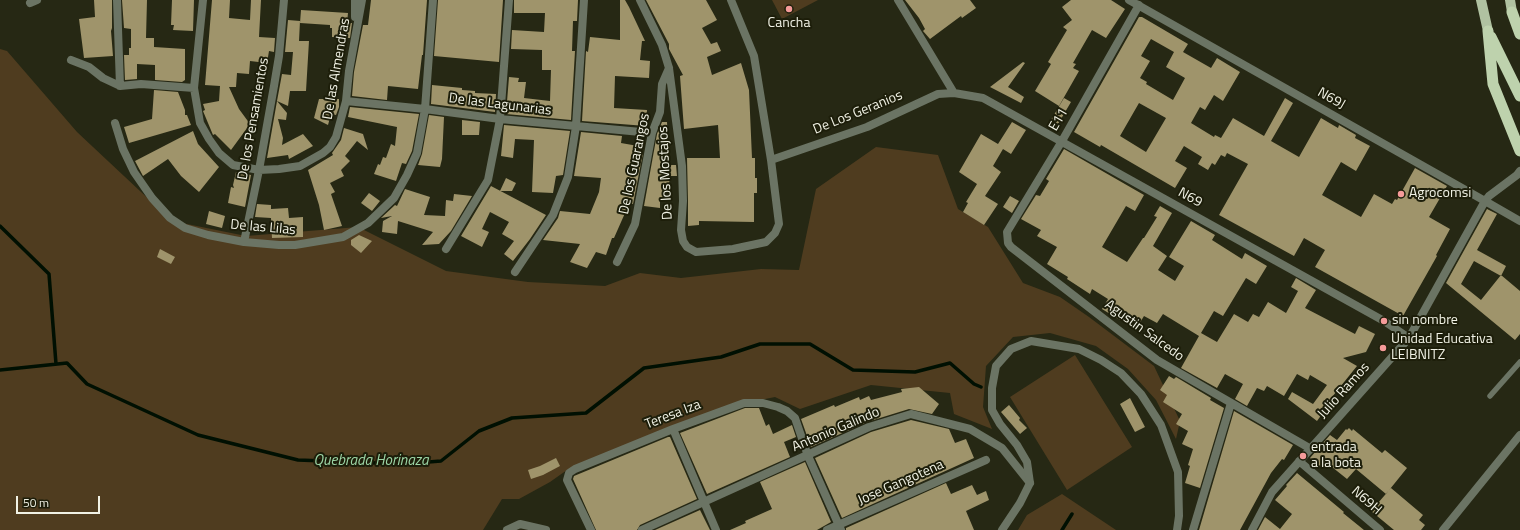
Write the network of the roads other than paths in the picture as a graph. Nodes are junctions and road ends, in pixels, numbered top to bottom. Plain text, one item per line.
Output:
1 (117, 0) edge
2 (203, 0) edge
3 (284, 0) edge
4 (355, 0) edge
5 (362, 0) edge
6 (433, 0) edge
7 (509, 0) edge
8 (584, 0) edge
9 (640, 0) edge
10 (731, 0) edge
11 (898, 0) edge
12 (1129, 0) edge
13 (1481, 0) edge
14 (1510, 0) edge
15 (1139, 5) junction
16 (1512, 12) joint
17 (1488, 31) junction
18 (1520, 33) edge
19 (356, 34) junction
20 (71, 60) dead end
21 (669, 68) junction
22 (120, 86) junction
23 (194, 88) junction
24 (954, 93) junction
25 (1520, 96) edge
26 (346, 101) junction
27 (425, 109) junction
28 (500, 120) junction
29 (115, 123) dead end
30 (576, 126) junction
31 (652, 133) junction
32 (1062, 141) junction
33 (1520, 151) edge
34 (771, 160) junction
35 (260, 170) junction
36 (1520, 171) edge
37 (1485, 201) junction
38 (1520, 221) edge
39 (244, 242) junction
40 (446, 248) dead end
41 (1011, 248) joint
42 (617, 262) dead end
43 (515, 272) dead end
44 (1409, 338) junction
45 (1520, 362) edge
46 (1490, 396) dead end
47 (1230, 403) junction
48 (673, 429) junction
49 (1520, 435) edge
50 (1310, 449) junction
51 (808, 456) junction
52 (986, 460) dead end
53 (1299, 460) junction
54 (1030, 483) junction
55 (705, 502) junction
56 (840, 527) edge
57 (507, 530) edge
58 (546, 530) edge
59 (591, 530) edge
60 (642, 530) edge
61 (716, 530) edge
62 (827, 530) edge
63 (1002, 530) edge
64 (1177, 530) edge
65 (1193, 530) edge
66 (1252, 530) edge
67 (1380, 530) edge
68 (1443, 530) edge

1 - 22 street
2 - 23 street, De las Almendras
3 - 35 street, De los Pensamientos
4 - 19 street
5 - 19 street, De las Almendras
6 - 27 street, De las Lilas
7 - 28 street
8 - 30 street
9 - 21 street, De los Mostajos
10 - 34 street
11 - 24 street
12 - 15 street, N69J
13 - 17 main road
14 - 16 main road
15 - 32 street, E11
15 - 37 street, N69J
16 - 18 highway
17 - 25 highway
17 - 33 highway
19 - 26 street, De las Almendras
20 - 22 street
21 - 31 street, De los Guarangos
21 - 34 street, De los Mostajos
22 - 23 street
23 - 35 street, De las Almendras
24 - 32 street, N69
24 - 34 street, De Los Geranios
26 - 27 street, De las Lagunarias
26 - 35 street, De las Almendras
27 - 28 street, De las Lagunarias
27 - 39 street, De las Lilas
28 - 30 street, De las Lagunarias
28 - 40 street
29 - 39 street, De las Lilas
30 - 31 street, De las Lagunarias
30 - 43 street
31 - 42 street, De los Guarangos
32 - 41 street, E11
32 - 44 street, N69
35 - 39 street, De los Pensamientos
36 - 37 street, Julio Ramos
37 - 38 street, N69J
37 - 44 street, Julio Ramos
41 - 47 street, Agustin Salcedo
44 - 50 street, Julio Ramos
45 - 46 lane
47 - 50 street, Agustin Salcedo
47 - 65 street
48 - 51 street, Teresa Iza
48 - 55 street
48 - 59 street, Teresa Iza
49 - 68 street
50 - 53 street, Julio Ramos
51 - 54 street, Antonio Galindo
51 - 55 street, Antonio Galindo
51 - 56 street
52 - 56 street, Jose Gangotena
53 - 66 street, Julio Ramos
53 - 67 street, N69H
54 - 63 street
54 - 64 street
55 - 60 street, Antonio Galindo
55 - 61 street
56 - 62 street, Jose Gangotena
57 - 58 street

